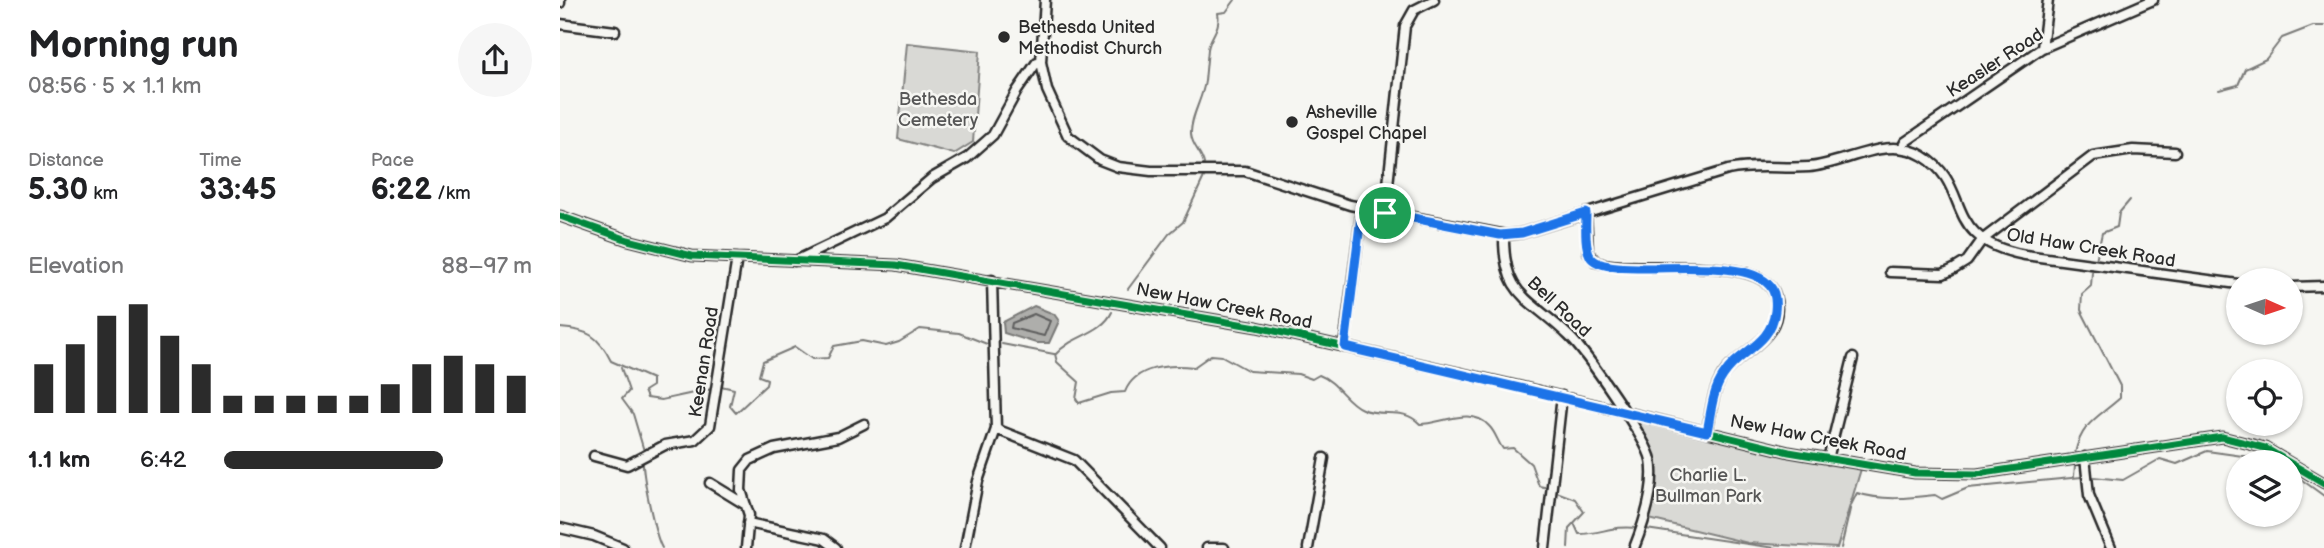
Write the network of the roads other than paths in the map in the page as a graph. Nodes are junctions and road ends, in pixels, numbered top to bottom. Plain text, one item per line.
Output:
1 (1045, 0) edge
2 (1434, 0) edge
3 (2048, 0) edge
4 (2153, 0) edge
5 (560, 24) edge
6 (615, 31) dead end
7 (2042, 48) junction
8 (1041, 62) junction
9 (1902, 148) junction
10 (2175, 152) dead end
11 (1362, 208) junction
12 (1385, 213) junction
13 (1586, 213) junction
14 (560, 216) edge
15 (1504, 235) junction
16 (1982, 240) junction
17 (737, 258) junction
18 (791, 262) junction
19 (1890, 272) dead end
20 (992, 279) junction
21 (2226, 282) edge
22 (2324, 286) edge
23 (2303, 287) edge
24 (1345, 347) junction
25 (1853, 358) dead end
26 (1562, 396) junction
27 (1622, 411) junction
28 (864, 424) dead end
29 (996, 429) junction
30 (1707, 432) junction
31 (594, 456) dead end
32 (2085, 457) junction
33 (1324, 458) dead end
34 (1828, 459) junction
35 (710, 483) dead end
36 (2324, 483) edge
37 (746, 505) junction
38 (748, 523) junction
39 (560, 528) edge
40 (623, 548) edge
41 (746, 548) edge
42 (836, 548) edge
43 (965, 548) edge
44 (1160, 548) edge
45 (1207, 548) edge
46 (1224, 548) edge
47 (1308, 548) edge
48 (1545, 548) edge
49 (1633, 548) edge
50 (2111, 548) edge

1 - 8 street
2 - 12 street
3 - 7 street
4 - 7 street, Keasler Road
5 - 6 street
7 - 9 street, Keasler Road
8 - 11 street
8 - 18 street
9 - 13 street
9 - 16 street, Old Haw Creek Road
10 - 16 street
11 - 12 street
11 - 24 street
12 - 15 street
13 - 15 street
13 - 30 street
14 - 17 street, New Haw Creek Road
15 - 27 street, Bell Road
16 - 19 street
16 - 21 street, Old Haw Creek Road
17 - 18 street, New Haw Creek Road
17 - 31 street, Keenan Road
18 - 20 street, New Haw Creek Road
20 - 24 street, New Haw Creek Road
20 - 29 street
22 - 23 street
24 - 26 street, New Haw Creek Road
25 - 34 street
26 - 27 street, New Haw Creek Road
26 - 48 street
27 - 30 street, New Haw Creek Road
27 - 49 street, Bell Road
28 - 37 street
29 - 43 street
29 - 44 street
30 - 34 street, New Haw Creek Road
32 - 34 street, New Haw Creek Road
32 - 36 street, New Haw Creek Road
32 - 50 street
33 - 47 street
35 - 37 street
37 - 38 street
38 - 41 street
38 - 42 street
39 - 40 street
45 - 46 street

